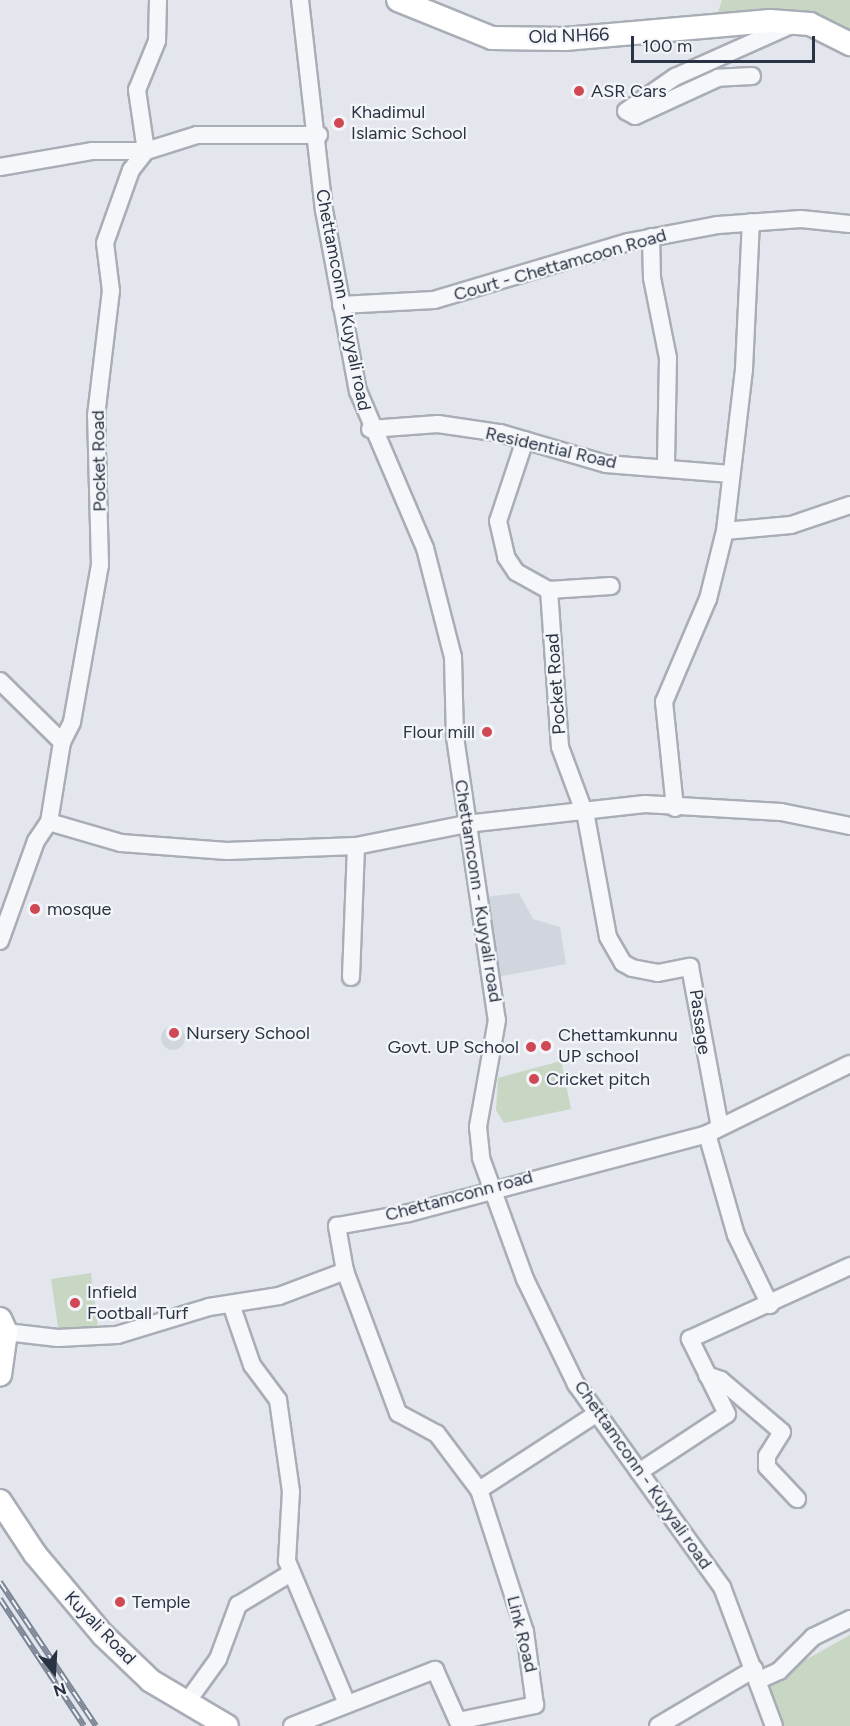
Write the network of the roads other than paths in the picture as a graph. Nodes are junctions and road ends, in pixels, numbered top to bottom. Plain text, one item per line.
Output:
1 (158, 0) edge
2 (300, 0) edge
3 (398, 0) edge
4 (796, 23) junction
5 (850, 44) edge
6 (752, 76) dead end
7 (319, 135) junction
8 (146, 151) junction
9 (0, 167) edge
10 (751, 222) junction
11 (850, 224) edge
12 (651, 237) junction
13 (341, 305) junction
14 (370, 429) junction
15 (525, 440) junction
16 (666, 466) junction
17 (731, 474) junction
18 (850, 506) edge
19 (725, 531) junction
20 (611, 586) dead end
21 (549, 590) junction
22 (0, 681) edge
23 (62, 742) junction
24 (675, 808) junction
25 (583, 810) junction
26 (49, 822) junction
27 (466, 824) junction
28 (850, 826) edge
29 (356, 846) junction
30 (0, 941) edge
31 (351, 977) dead end
32 (850, 1064) edge
33 (713, 1131) junction
34 (490, 1187) junction
35 (850, 1266) edge
36 (345, 1271) junction
37 (770, 1305) junction
38 (233, 1310) junction
39 (3, 1325) edge
40 (0, 1375) edge
41 (707, 1375) junction
42 (596, 1414) junction
43 (639, 1472) junction
44 (479, 1490) junction
45 (797, 1499) dead end
46 (0, 1501) edge
47 (291, 1573) junction
48 (850, 1619) edge
49 (756, 1675) junction
50 (187, 1702) junction
51 (346, 1704) junction
52 (459, 1724) edge
53 (227, 1726) edge
54 (292, 1726) edge
55 (658, 1726) edge
56 (774, 1726) edge

1 - 8 street
2 - 7 street, Chettamconn - Kuyyali road
3 - 4 main road, Old NH66
4 - 5 main road, Old NH66
4 - 6 street
7 - 8 street
7 - 13 street, Chettamconn - Kuyyali road
8 - 9 street
8 - 23 street, Pocket Road
10 - 11 street, Court - Chettamcoon Road
10 - 12 street, Court - Chettamcoon Road
10 - 17 street
12 - 13 street, Court - Chettamcoon Road
12 - 16 street
13 - 14 street, Chettamconn - Kuyyali road
14 - 15 street, Residential Road
14 - 27 street, Chettamconn - Kuyyali road
15 - 16 street, Residential Road
15 - 21 street
16 - 17 street, Residential Road
17 - 19 street
18 - 19 street
19 - 24 street
20 - 21 street
21 - 25 street, Pocket Road
22 - 23 street
23 - 26 street, Pocket Road
24 - 25 street
24 - 28 street
25 - 27 street
25 - 33 street, Passage
26 - 29 street
26 - 30 street
27 - 29 street
27 - 34 street, Chettamconn - Kuyyali road
29 - 31 street
32 - 33 street, Chettamconn road
33 - 34 street, Chettamconn road
33 - 37 street
34 - 36 street, Chettamconn road
34 - 42 street, Chettamconn - Kuyyali road
35 - 37 street
36 - 38 street
36 - 44 street, Link Road
37 - 41 street
38 - 39 street
38 - 47 street
39 - 40 main road
41 - 43 street
41 - 45 street
42 - 43 street, Chettamconn - Kuyyali road
42 - 44 street
43 - 49 street, Chettamconn - Kuyyali road
44 - 52 street, Link Road
46 - 50 main road, Kuyali Road
47 - 50 street
47 - 51 street
48 - 49 street
49 - 55 street
49 - 56 street, Chettamconn - Kuyyali road
50 - 53 main road, Kuyali Road
51 - 52 street, Link Road
51 - 54 street, Link Road

